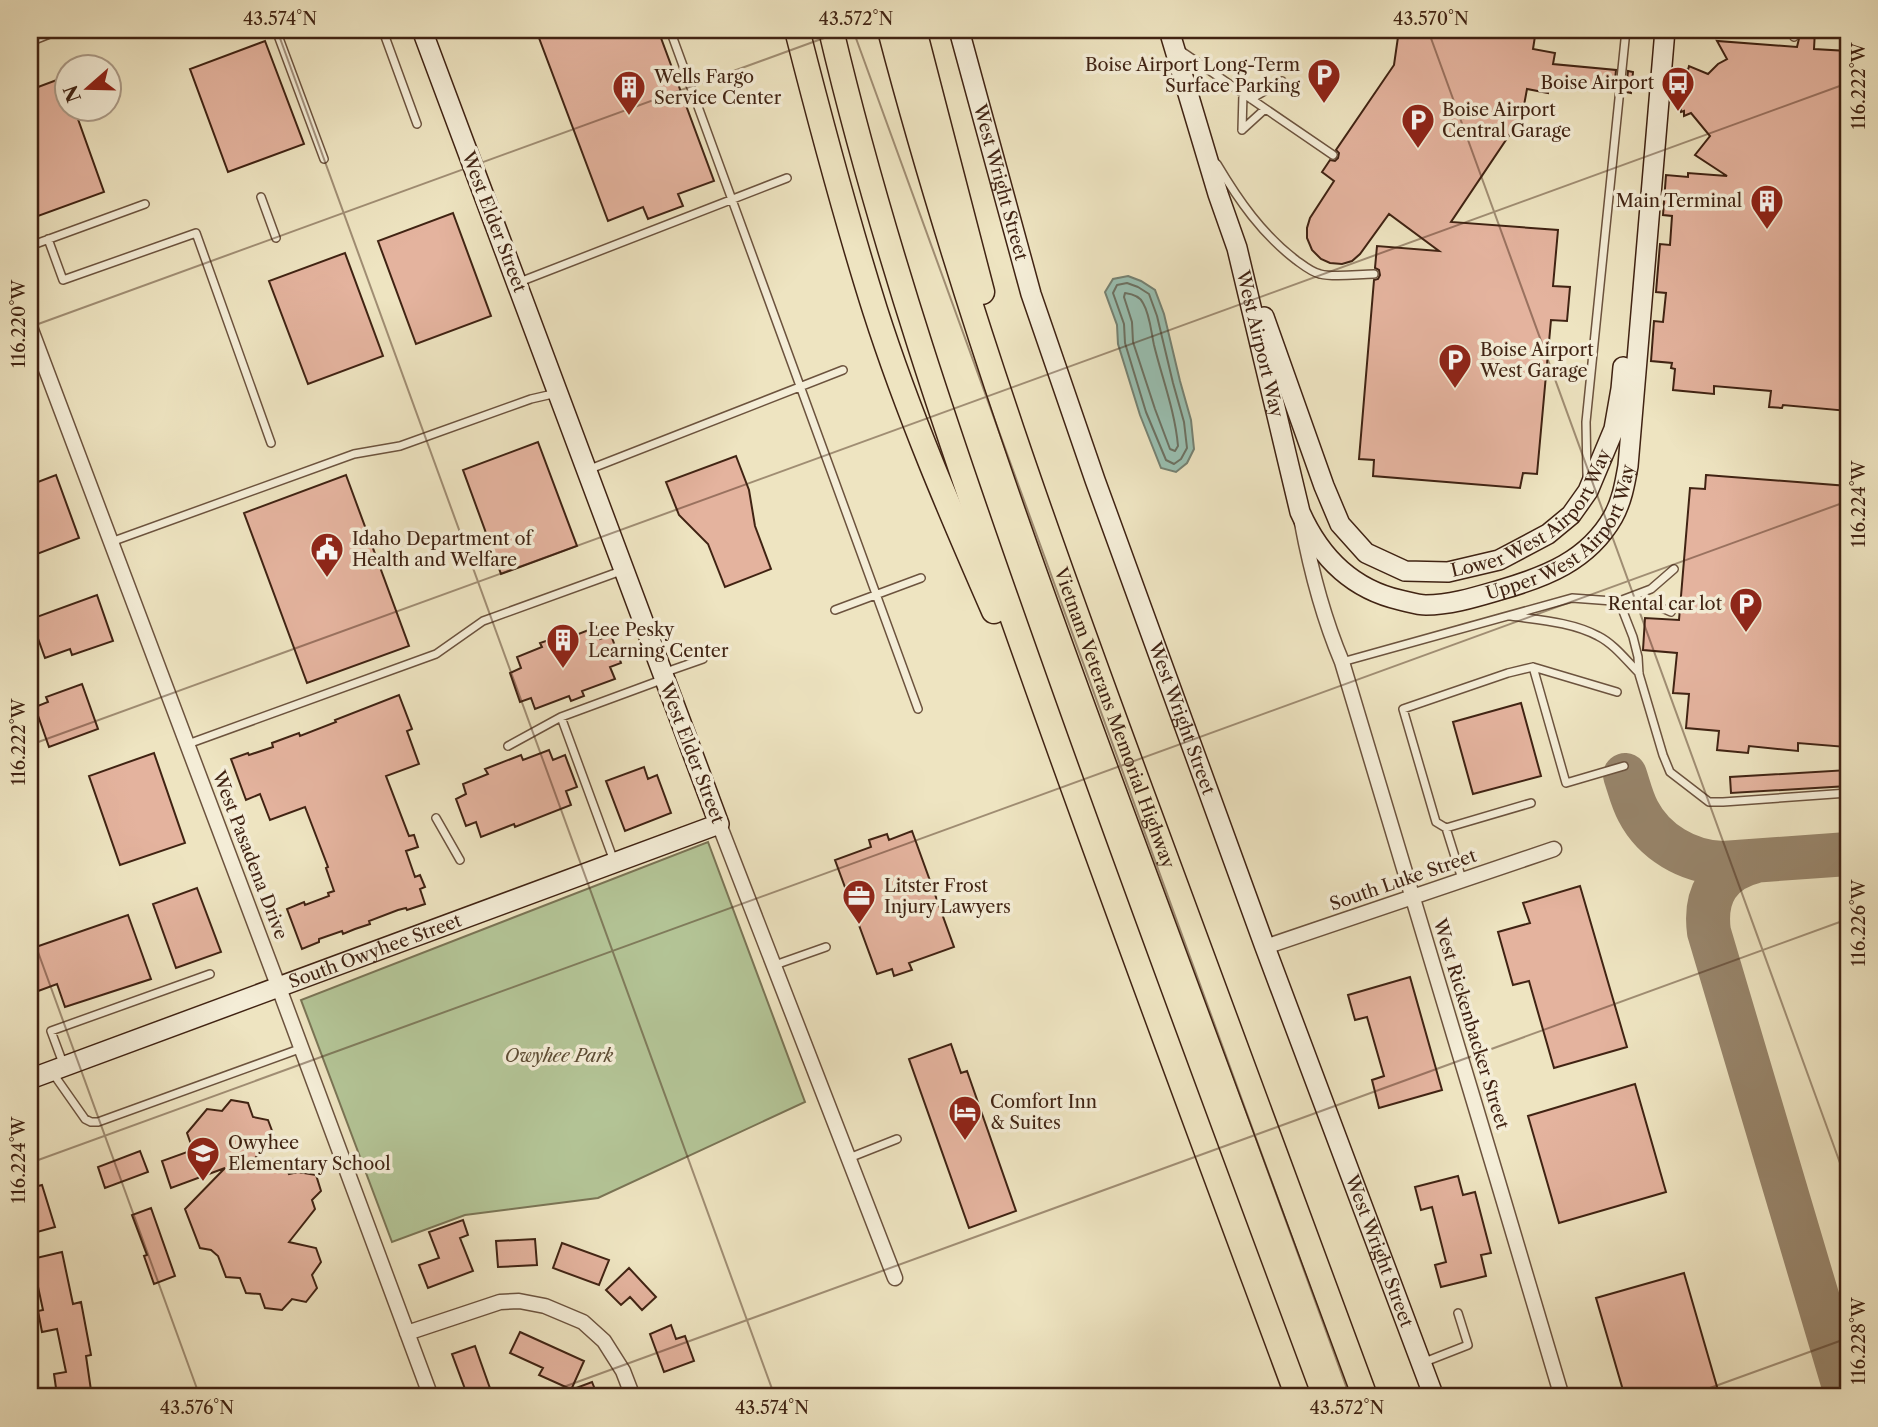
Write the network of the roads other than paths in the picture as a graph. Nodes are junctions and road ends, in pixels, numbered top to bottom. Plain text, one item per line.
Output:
1 (50, 30) edge
2 (276, 30) edge
3 (422, 30) edge
4 (670, 30) edge
5 (797, 30) edge
6 (831, 30) edge
7 (890, 30) edge
8 (914, 30) edge
9 (958, 30) edge
10 (1626, 30) edge
11 (1654, 30) edge
12 (1665, 30) edge
13 (383, 31) edge
14 (30, 37) edge
15 (1172, 38) edge
16 (1282, 81) dead end
17 (1243, 93) junction
18 (1251, 99) junction
19 (1265, 109) junction
20 (417, 124) dead end
21 (1199, 133) junction
22 (1333, 155) dead end
23 (324, 159) dead end
24 (787, 178) dead end
25 (261, 197) dead end
26 (732, 198) junction
27 (145, 204) dead end
28 (276, 238) dead end
29 (48, 239) junction
30 (30, 246) edge
31 (1237, 248) junction
32 (1374, 274) dead end
33 (516, 283) junction
34 (30, 327) edge
35 (843, 370) dead end
36 (800, 386) junction
37 (557, 393) junction
38 (271, 443) dead end
39 (586, 470) junction
40 (1588, 491) junction
41 (1300, 512) junction
42 (111, 542) junction
43 (1058, 562) junction
44 (1674, 569) dead end
45 (624, 570) junction
46 (921, 578) dead end
47 (876, 595) junction
48 (1619, 601) junction
49 (835, 610) dead end
50 (1671, 612) dead end
51 (1506, 616) junction
52 (703, 659) dead end
53 (1342, 662) junction
54 (1533, 667) junction
55 (1639, 674) junction
56 (663, 676) junction
57 (1617, 692) dead end
58 (918, 709) dead end
59 (561, 717) junction
60 (188, 744) junction
61 (508, 746) dead end
62 (1624, 766) dead end
63 (1066, 768) junction
64 (1848, 793) edge
65 (1531, 803) dead end
66 (436, 818) dead end
67 (719, 824) junction
68 (1446, 828) junction
69 (1554, 849) dead end
70 (460, 860) dead end
71 (615, 863) junction
72 (1462, 880) junction
73 (1413, 897) junction
74 (826, 947) dead end
75 (1265, 947) junction
76 (774, 966) junction
77 (210, 974) dead end
78 (279, 988) junction
79 (302, 1048) junction
80 (58, 1069) junction
81 (30, 1079) edge
82 (897, 1139) dead end
83 (848, 1158) junction
84 (895, 1278) dead end
85 (1458, 1313) dead end
86 (407, 1333) junction
87 (1421, 1364) junction
88 (431, 1397) edge
89 (633, 1397) edge
90 (1298, 1397) edge
91 (1365, 1397) edge
92 (1434, 1397) edge
93 (1562, 1397) edge

1 - 14 street
2 - 23 lane
3 - 33 street, West Elder Street
4 - 26 lane
5 - 63 highway
6 - 63 highway
7 - 43 highway, Vietnam Veterans Memorial Highway
8 - 43 highway
9 - 75 street, West Wright Street
10 - 40 lane
11 - 40 street, Lower West Airport Way
12 - 41 street, Upper West Airport Way
13 - 20 lane
15 - 17 lane
15 - 21 street, West Airport Way
16 - 18 lane
17 - 18 lane
17 - 19 lane
18 - 19 lane
19 - 22 lane
21 - 31 street, West Airport Way
21 - 32 lane
24 - 26 lane
25 - 28 lane
26 - 33 lane
26 - 36 lane
27 - 29 lane
29 - 30 lane
29 - 38 lane
31 - 40 street, Lower West Airport Way
31 - 41 street, West Airport Way
33 - 37 street, West Elder Street
34 - 42 street, West Pasadena Drive
35 - 36 lane
36 - 39 lane
36 - 47 lane
37 - 39 street, West Elder Street
37 - 42 lane
39 - 45 street, West Elder Street
41 - 53 street, West Airport Way
42 - 60 street, West Pasadena Drive
43 - 91 highway, Vietnam Veterans Memorial Highway
44 - 48 lane
45 - 56 street, West Elder Street
45 - 60 lane
46 - 47 lane
47 - 49 lane
47 - 58 lane
48 - 50 lane
48 - 51 lane
48 - 55 lane
51 - 53 lane
51 - 55 lane
52 - 56 lane
53 - 73 street, West Rickenbacker Street
54 - 57 lane
54 - 62 lane
54 - 68 lane
55 - 64 lane
56 - 59 lane
56 - 67 street, West Elder Street
59 - 61 lane
59 - 71 lane
60 - 78 street, West Pasadena Drive
63 - 90 highway
65 - 68 lane
66 - 70 lane
67 - 71 street, South Owyhee Street
67 - 76 street, West Elder Street
68 - 72 lane
69 - 72 street, South Luke Street
71 - 78 street, South Owyhee Street
72 - 73 street, South Luke Street
73 - 75 street, South Luke Street
73 - 93 street, West Rickenbacker Street
74 - 76 lane
75 - 87 street, West Wright Street
76 - 83 street, West Elder Street
77 - 80 lane
78 - 79 street, West Pasadena Drive
78 - 80 street, South Owyhee Street
79 - 80 lane
79 - 86 street, West Pasadena Drive
80 - 81 street, South Owyhee Street
82 - 83 lane
83 - 84 street, West Elder Street
85 - 87 lane
86 - 88 street, West Pasadena Drive
86 - 89 street
87 - 92 street, West Wright Street

